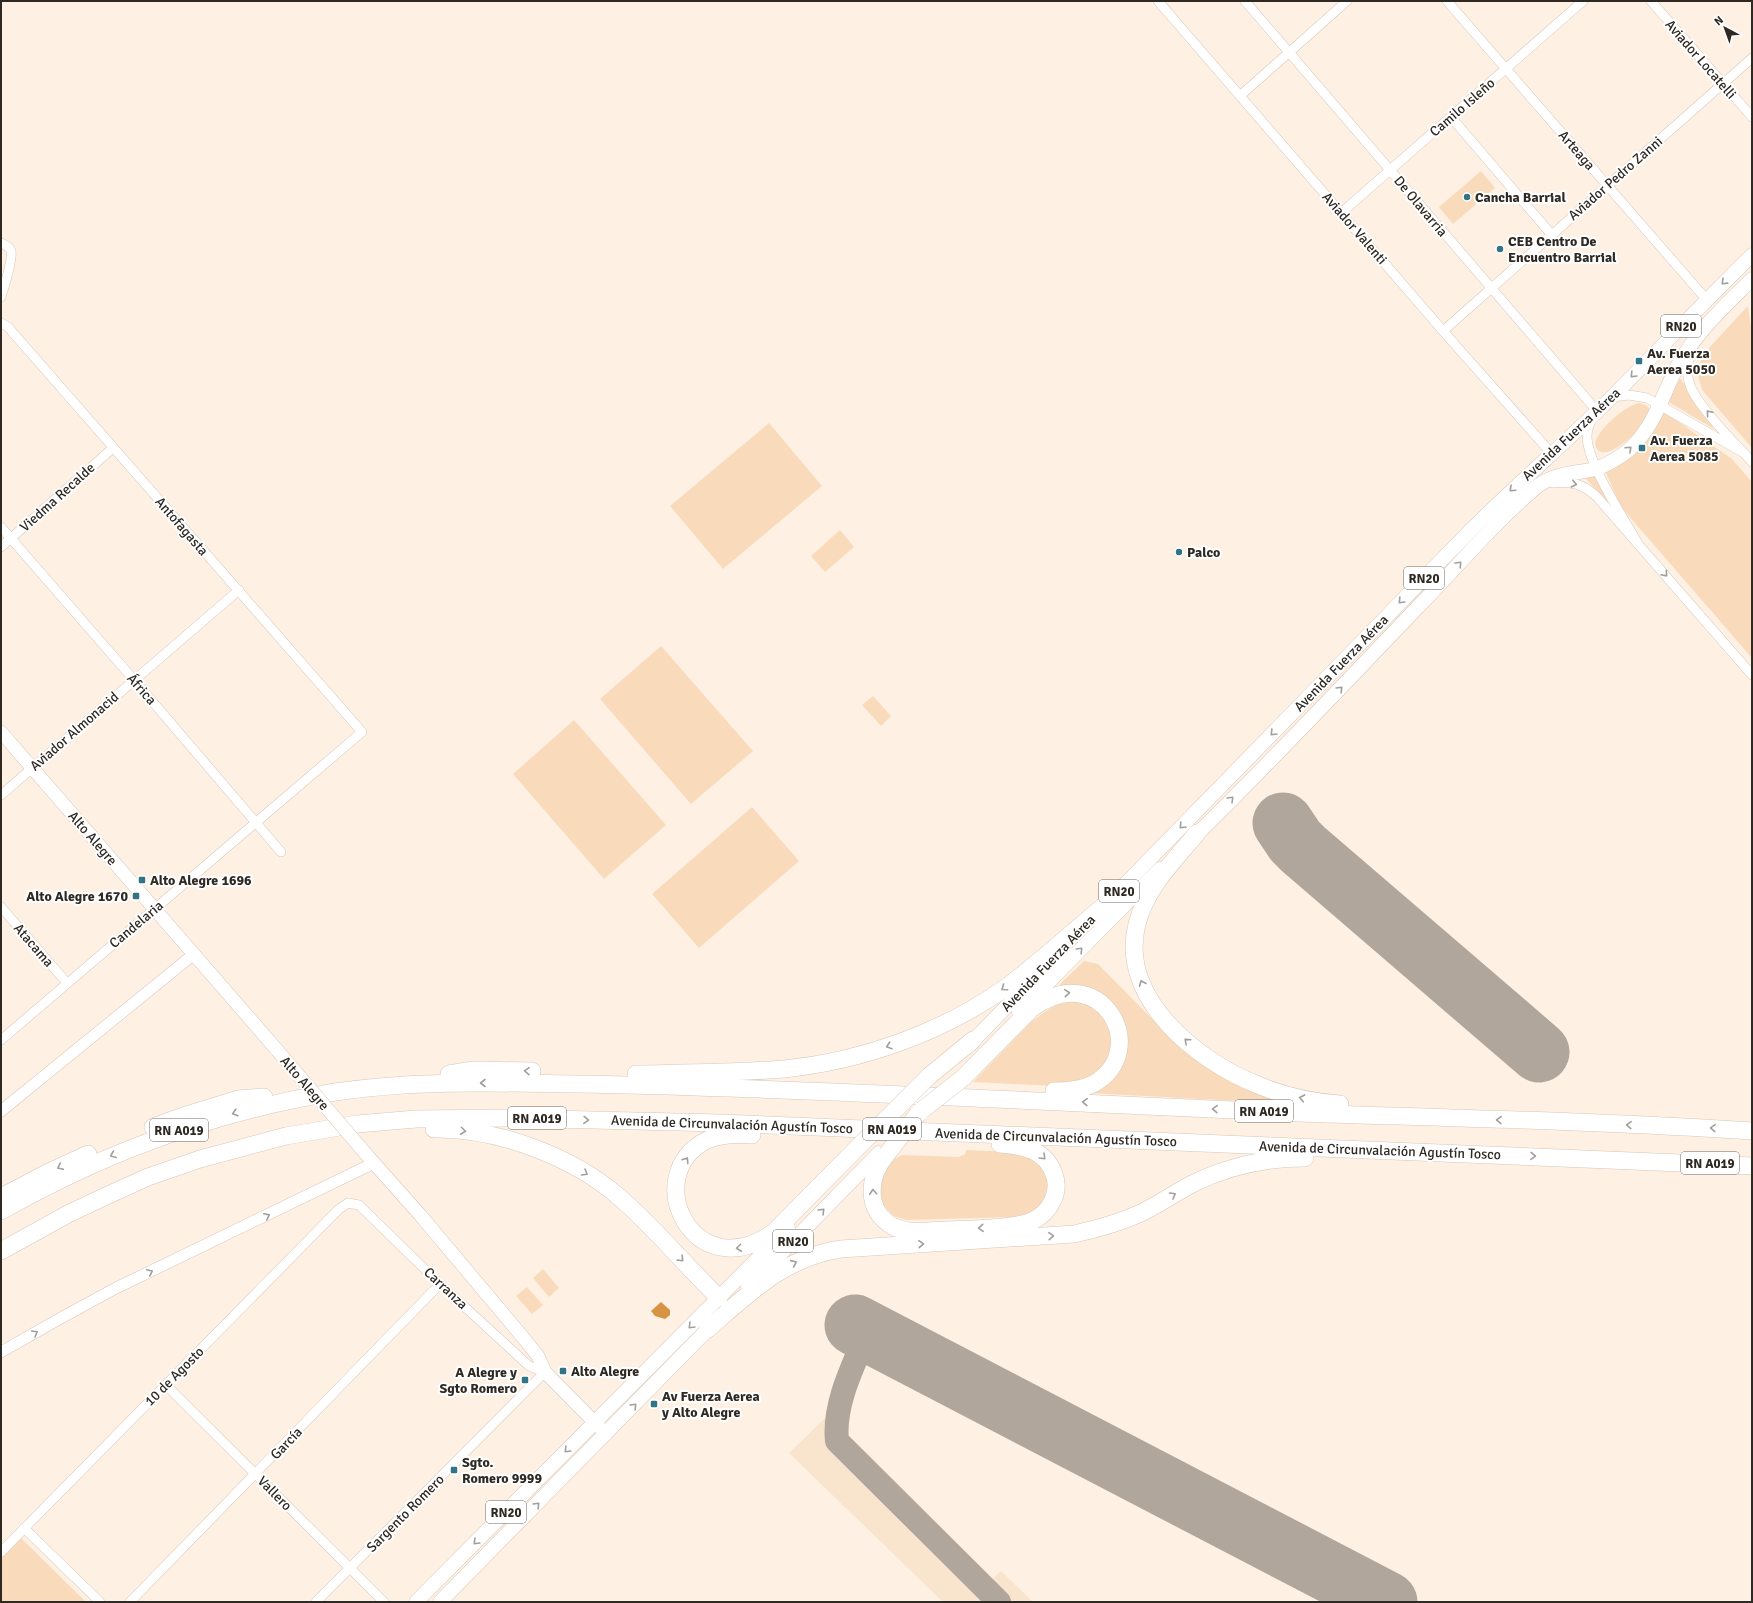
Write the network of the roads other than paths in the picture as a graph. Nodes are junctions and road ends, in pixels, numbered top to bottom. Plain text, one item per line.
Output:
1 (1158, 1) edge
2 (1245, 1) edge
3 (1347, 1) edge
4 (1447, 1) edge
5 (1583, 1) edge
6 (1651, 1) edge
7 (1288, 53) junction
8 (1752, 58) edge
9 (1506, 69) junction
10 (1722, 83) junction
11 (1241, 95) junction
12 (1451, 117) junction
13 (1752, 117) edge
14 (1390, 170) junction
15 (1607, 185) junction
16 (1341, 213) junction
17 (1551, 234) junction
18 (4, 244) edge
19 (1752, 255) edge
20 (1750, 286) edge
21 (1491, 289) junction
22 (1, 297) edge
23 (1706, 299) junction
24 (1, 323) edge
25 (1442, 331) junction
26 (1694, 341) junction
27 (1611, 398) junction
28 (1661, 405) junction
29 (1597, 411) junction
30 (113, 448) junction
31 (1744, 453) junction
32 (1552, 454) junction
33 (1752, 462) edge
34 (1596, 468) junction
35 (1536, 487) junction
36 (1, 527) edge
37 (11, 538) junction
38 (1637, 542) junction
39 (1, 547) edge
40 (239, 590) junction
41 (1752, 675) edge
42 (134, 680) junction
43 (1312, 692) junction
44 (1325, 704) junction
45 (1, 732) edge
46 (362, 732) joint
47 (32, 768) junction
48 (1, 795) edge
49 (256, 821) junction
50 (1197, 834) junction
51 (281, 852) dead end
52 (1110, 901) junction
53 (1, 907) edge
54 (154, 909) junction
55 (194, 954) junction
56 (67, 983) junction
57 (1, 1040) edge
58 (973, 1040) joint
59 (636, 1074) junction
60 (959, 1078) junction
61 (370, 1088) junction
62 (338, 1092) junction
63 (1, 1111) edge
64 (1423, 1117) junction
65 (894, 1129) junction
66 (1752, 1131) edge
67 (858, 1153) junction
68 (883, 1154) junction
69 (1482, 1154) junction
70 (370, 1158) junction
71 (1752, 1166) edge
72 (1, 1197) edge
73 (348, 1203) joint
74 (1, 1211) edge
75 (1, 1251) edge
76 (1, 1262) edge
77 (440, 1284) junction
78 (719, 1298) junction
79 (708, 1329) junction
80 (1, 1352) edge
81 (545, 1372) junction
82 (166, 1385) junction
83 (595, 1422) junction
84 (606, 1434) junction
85 (256, 1474) junction
86 (24, 1528) junction
87 (1, 1552) edge
88 (350, 1568) junction
89 (100, 1602) edge
90 (130, 1602) edge
91 (316, 1602) edge
92 (384, 1602) edge
93 (416, 1602) edge
94 (440, 1602) edge

1 - 11 street, Aviador Valenti
2 - 7 street, De Olavarria
3 - 7 street
4 - 9 street, Arteaga
5 - 9 street, Camilo Isleño
6 - 10 street, Aviador Locatelli
7 - 11 street
7 - 14 street, De Olavarria
8 - 10 street, Aviador Pedro Zanni
9 - 12 street, Camilo Isleño
9 - 15 street, Arteaga
10 - 13 street, Aviador Locatelli
10 - 15 street, Aviador Pedro Zanni
11 - 16 street, Aviador Valenti
12 - 14 street, Camilo Isleño
12 - 17 street
14 - 16 street, Camilo Isleño
14 - 21 street, De Olavarria
15 - 17 street, Aviador Pedro Zanni
15 - 23 street, Arteaga
16 - 25 street, Aviador Valenti
17 - 21 street, Aviador Pedro Zanni
18 - 22 street
19 -> 23 main road, Avenida Fuerza Aérea / RN20
20 - 26 main road, Avenida Fuerza Aérea / RN20
21 - 25 street, Aviador Pedro Zanni
21 - 29 street, De Olavarria
23 -> 27 main road, Avenida Fuerza Aérea / RN20
24 - 30 street, Antofagasta
25 - 32 street, Aviador Valenti
26 - 28 main road, Avenida Fuerza Aérea / RN20
31 -> 26 street
27 - 28 street
27 - 29 main road, Avenida Fuerza Aérea / RN20
28 - 31 street
34 -> 28 main road, Avenida Fuerza Aérea / RN20
29 - 32 main road, Avenida Fuerza Aérea / RN20
29 - 34 street
30 - 37 street, Viedma Recalde
30 - 40 street, Antofagasta
31 - 33 street
32 -> 43 main road, Avenida Fuerza Aérea / RN20
34 - 35 main road, Avenida Fuerza Aérea / RN20
34 - 38 street
35 -> 38 street
44 -> 35 main road, Avenida Fuerza Aérea / RN20
36 - 37 street, África
37 - 39 street, Viedma Recalde
37 - 42 street, África
38 -> 41 street
40 - 42 street, Aviador Almonacid
40 - 46 street, Antofagasta
42 - 47 street, Aviador Almonacid
42 - 49 street, África
43 - 44 main road
43 -> 52 main road, Avenida Fuerza Aérea / RN20
50 -> 44 main road, Avenida Fuerza Aérea / RN20
45 - 47 main road, Alto Alegre
46 - 49 street, Candelaria
47 - 48 street, Aviador Almonacid
47 - 54 main road, Alto Alegre
49 - 51 street, África
49 - 54 street, Candelaria
60 -> 50 main road, Avenida Fuerza Aérea / RN20
64 -> 50 highway
52 - 58 main road, Avenida Fuerza Aérea / RN20
52 -> 59 highway
53 - 56 street, Atacama
54 - 55 main road, Alto Alegre
54 - 56 street, Candelaria
55 - 63 street
55 - 70 main road, Alto Alegre, bridge
56 - 57 street, Candelaria
58 - 67 highway, bridge
60 -> 59 highway
59 -> 61 highway
60 - 68 highway, bridge
61 - 62 highway, RN A019
64 -> 61 highway, RN A019
62 -> 72 highway
62 -> 74 highway, RN A019
66 -> 64 highway, RN A019
67 -> 65 highway
65 -> 68 highway
65 - 69 highway, Avenida de Circunvalación Agustín Tosco / RN A019
75 -> 65 highway, Avenida de Circunvalación Agustín Tosco / RN A019
67 - 78 main road, RN20
79 -> 68 main road, RN20
69 -> 71 highway, Avenida de Circunvalación Agustín Tosco / RN A019
79 -> 69 highway
80 -> 70 street
70 - 81 main road, Alto Alegre
73 - 77 street, Carranza
73 - 82 street, 10 de Agosto
76 -> 78 highway
77 - 81 street, Carranza
77 - 85 street, García
78 -> 83 main road, RN20
84 -> 79 main road, RN20
81 - 83 main road, Alto Alegre
81 - 88 street, Sargento Romero
82 - 85 street, Vallero
82 - 86 street, 10 de Agosto
83 - 84 main road, Alto Alegre
83 -> 93 main road, RN20
94 -> 84 main road, RN20
85 - 88 street, Vallero
85 - 90 street, García
86 - 87 street, 10 de Agosto
86 - 89 street
88 - 91 street, Sargento Romero
88 - 92 street, Vallero

